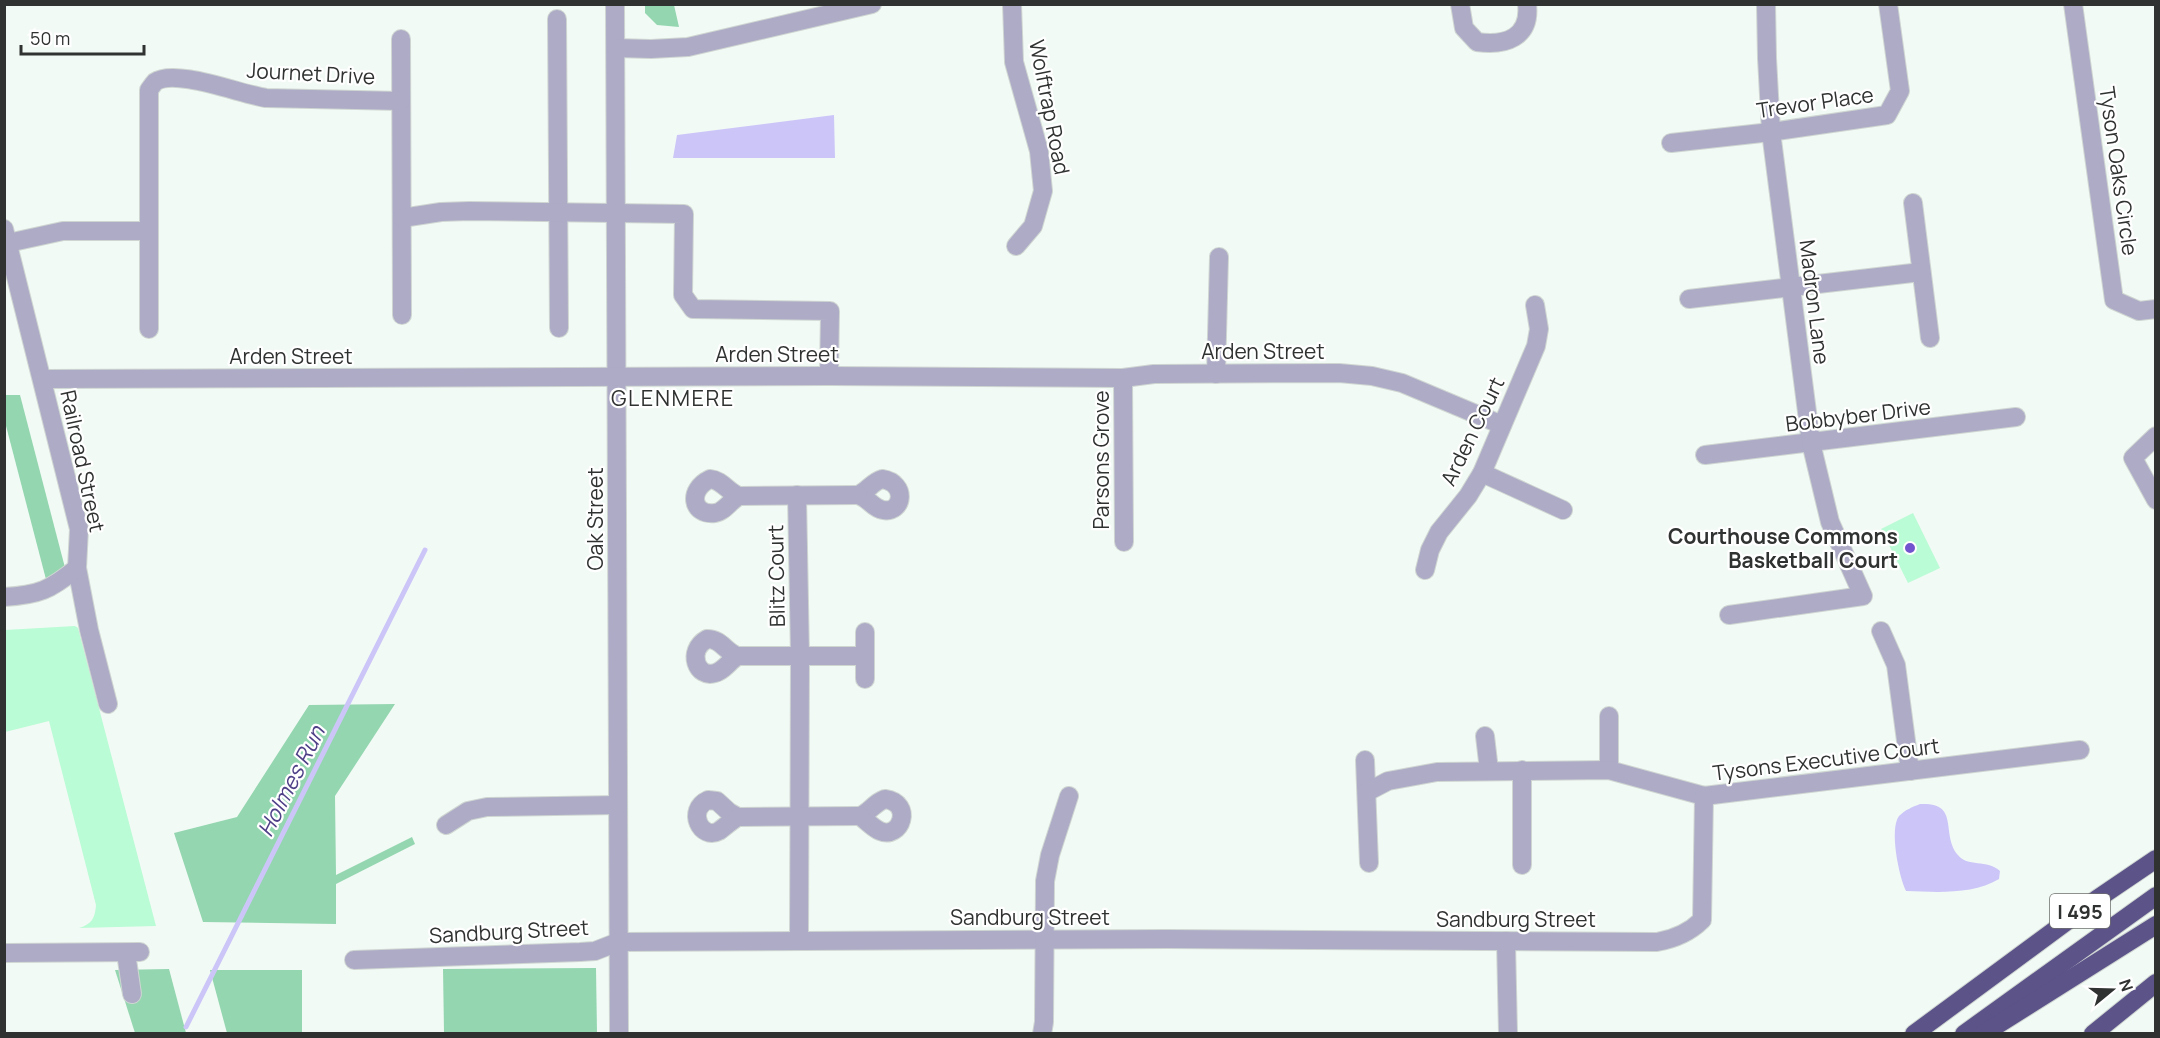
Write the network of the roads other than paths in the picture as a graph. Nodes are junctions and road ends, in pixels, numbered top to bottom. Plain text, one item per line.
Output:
1 (615, 4) edge
2 (872, 4) edge
3 (1012, 4) edge
4 (1460, 4) edge
5 (1527, 4) edge
6 (1766, 4) edge
7 (1888, 4) edge
8 (2073, 4) edge
9 (557, 19) dead end
10 (401, 39) dead end
11 (616, 48) junction
12 (401, 100) junction
13 (1771, 132) junction
14 (1671, 143) dead end
15 (1913, 203) dead end
16 (558, 213) junction
17 (617, 213) junction
18 (402, 218) junction
19 (149, 231) junction
20 (6, 236) edge
21 (1016, 246) dead end
22 (1219, 257) dead end
23 (1921, 272) junction
24 (1790, 288) junction
25 (1689, 299) dead end
26 (1535, 305) dead end
27 (2156, 309) edge
28 (402, 315) dead end
29 (559, 328) dead end
30 (149, 329) dead end
31 (1930, 338) dead end
32 (1216, 374) junction
33 (829, 376) junction
34 (617, 377) junction
35 (1122, 378) junction
36 (42, 379) junction
37 (2016, 417) dead end
38 (1502, 425) junction
39 (2156, 436) edge
40 (1811, 444) junction
41 (1705, 455) dead end
42 (1482, 473) junction
43 (797, 495) junction
44 (858, 495) dead end
45 (739, 496) dead end
46 (2156, 500) edge
47 (1563, 510) dead end
48 (1124, 542) dead end
49 (77, 568) junction
50 (1425, 570) dead end
51 (4, 597) edge
52 (1729, 615) dead end
53 (1881, 631) dead end
54 (865, 632) dead end
55 (738, 656) dead end
56 (800, 656) junction
57 (865, 656) junction
58 (865, 679) dead end
59 (108, 704) dead end
60 (1609, 716) dead end
61 (1485, 736) dead end
62 (2080, 750) dead end
63 (1365, 760) dead end
64 (1489, 770) junction
65 (1522, 770) junction
66 (1609, 770) junction
67 (1910, 771) junction
68 (1367, 792) junction
69 (1069, 796) dead end
70 (1704, 796) junction
71 (618, 805) junction
72 (800, 816) junction
73 (860, 816) dead end
74 (738, 817) dead end
75 (446, 825) dead end
76 (2156, 846) edge
77 (2156, 860) edge
78 (1369, 863) dead end
79 (1522, 865) dead end
80 (2156, 896) edge
81 (2156, 925) edge
82 (1044, 940) junction
83 (800, 941) junction
84 (1506, 941) junction
85 (618, 942) junction
86 (4, 953) edge
87 (354, 960) dead end
88 (2007, 965) junction
89 (2156, 983) edge
90 (132, 994) dead end
91 (2156, 996) edge
92 (619, 1034) edge
93 (1042, 1034) edge
94 (1508, 1034) edge
95 (1914, 1034) edge
96 (1964, 1034) edge
97 (1983, 1034) edge
98 (2095, 1034) edge

1 - 11 street, Oak Street
2 - 11 street
3 - 21 street, Wolftrap Road
4 - 5 street
6 - 13 street, Madron Lane
7 - 13 street, Trevor Place
8 - 27 street, Tyson Oaks Circle
9 - 16 street
10 - 12 street, Journet Drive
11 - 17 street, Oak Street
12 - 18 street, Journet Drive
12 - 19 street, Journet Drive
13 - 14 street, Trevor Place
13 - 24 street, Madron Lane
15 - 23 street
16 - 17 street
16 - 18 street
16 - 29 street
17 - 33 street
17 - 34 street, Oak Street
18 - 28 street, Journet Drive
19 - 20 street
19 - 30 street, Journet Drive
20 - 36 street, Railroad Street
22 - 32 street
23 - 24 street
23 - 31 street
24 - 25 street
24 - 40 street, Madron Lane
26 - 38 street, Arden Court
32 - 35 street, Arden Street
32 - 38 street, Arden Street
33 - 34 street, Arden Street
33 - 35 street, Arden Street
34 - 36 street, Arden Street
34 - 71 street, Oak Street
35 - 48 street, Parsons Grove
36 - 49 street, Railroad Street
37 - 40 street, Bobbyber Drive
38 - 42 street, Arden Court
39 - 46 street
40 - 41 street, Bobbyber Drive
40 - 52 street, Madron Lane
42 - 47 street
42 - 50 street, Arden Court
43 - 44 street, Blitz Court
43 - 45 street, Blitz Court
43 - 56 street, Blitz Court
49 - 51 street
49 - 59 street, Railroad Street
53 - 67 street
54 - 57 street
55 - 56 street, Blitz Court
56 - 57 street, Blitz Court
56 - 72 street, Blitz Court
57 - 58 street
60 - 66 street
61 - 64 street
62 - 67 street, Tysons Executive Court
63 - 68 street
64 - 65 street, Tysons Executive Court
64 - 68 street, Tysons Executive Court
65 - 66 street, Tysons Executive Court
65 - 79 street
66 - 70 street, Tysons Executive Court
67 - 70 street, Tysons Executive Court
68 - 78 street
69 - 82 street
70 - 84 street, Sandburg Street
71 - 75 street
71 - 85 street, Oak Street
72 - 73 street
72 - 74 street
72 - 83 street, Blitz Court
76 - 88 highway
77 - 88 highway, I 495
80 - 96 highway, I 495
81 - 97 highway
82 - 83 street, Sandburg Street
82 - 84 street, Sandburg Street
82 - 93 street
83 - 85 street, Sandburg Street
84 - 94 street
85 - 87 street, Sandburg Street
85 - 92 street, Oak Street
86 - 90 street
88 - 95 highway, I 495
89 - 98 highway
91 - 98 highway

